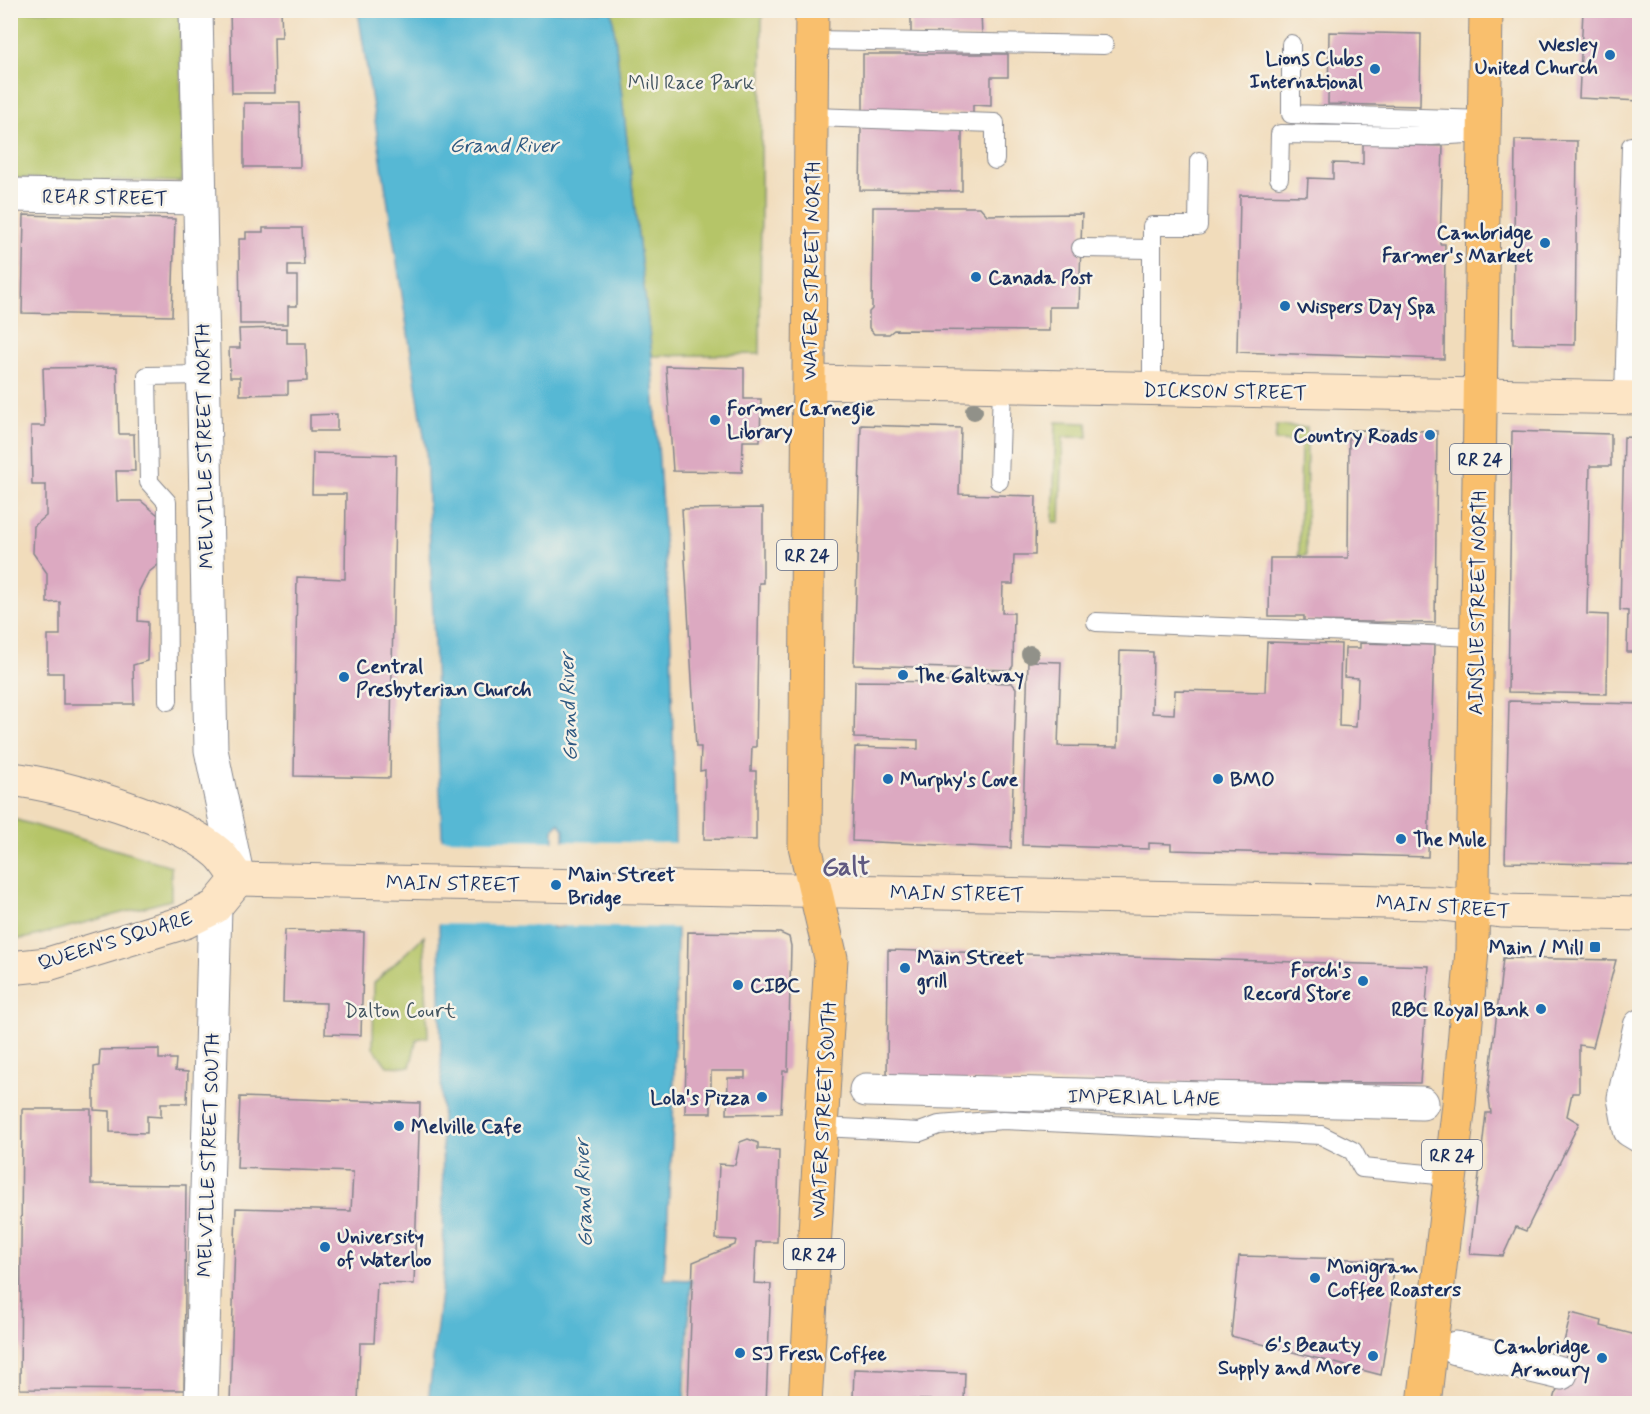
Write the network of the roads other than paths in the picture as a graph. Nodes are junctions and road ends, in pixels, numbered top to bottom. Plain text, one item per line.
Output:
1 (196, 10) edge
2 (1486, 10) edge
3 (812, 25) edge
4 (1292, 44) dead end
5 (1104, 45) dead end
6 (812, 117) junction
7 (1485, 126) junction
8 (1631, 146) dead end
9 (995, 160) dead end
10 (1198, 161) dead end
11 (1279, 178) dead end
12 (10, 195) edge
13 (199, 198) junction
14 (1081, 248) dead end
15 (1152, 249) junction
16 (202, 375) junction
17 (810, 382) junction
18 (1002, 387) junction
19 (1152, 390) junction
20 (1481, 395) junction
21 (1632, 398) edge
22 (999, 481) dead end
23 (1096, 622) dead end
24 (1477, 637) junction
25 (168, 701) dead end
26 (10, 779) edge
27 (238, 879) junction
28 (815, 890) junction
29 (215, 907) junction
30 (1472, 907) junction
31 (1640, 914) edge
32 (10, 968) edge
33 (1640, 1026) edge
34 (866, 1090) dead end
35 (1422, 1103) dead end
36 (822, 1127) junction
37 (1635, 1133) edge
38 (1449, 1176) junction
39 (1456, 1348) dead end
40 (1561, 1373) dead end
41 (201, 1404) edge
42 (805, 1404) edge
43 (1424, 1404) edge

1 - 13 street, MELVILLE STREET NORTH
2 - 7 main road, AINSLIE STREET NORTH / RR 24
3 - 5 lane
3 - 6 main road, WATER STREET NORTH / RR 24
4 - 7 lane
6 - 9 lane
6 - 17 main road, WATER STREET NORTH / RR 24
7 - 11 lane
7 - 20 main road, AINSLIE STREET NORTH / RR 24
8 - 21 lane
10 - 15 lane
12 - 13 street, REAR STREET
13 - 16 street, MELVILLE STREET NORTH
14 - 15 lane
15 - 19 lane
16 - 25 lane
16 - 27 street, MELVILLE STREET NORTH
17 - 18 street, DICKSON STREET
17 - 28 main road, WATER STREET NORTH / RR 24
18 - 19 street, DICKSON STREET
18 - 22 lane
19 - 20 street, DICKSON STREET
20 - 21 street, DICKSON STREET
20 - 24 main road, AINSLIE STREET NORTH / RR 24
23 - 24 lane
24 - 30 main road, AINSLIE STREET NORTH / RR 24
26 - 27 street
27 - 28 street, MAIN STREET
27 - 29 street, QUEEN'S SQUARE
28 - 30 street, MAIN STREET
28 - 36 main road, WATER STREET SOUTH / RR 24
29 - 32 street, QUEEN'S SQUARE
29 - 41 street, MELVILLE STREET SOUTH
30 - 31 street, MAIN STREET
30 - 38 main road, RR 24
33 - 37 street
34 - 35 street, IMPERIAL LANE
36 - 38 lane
36 - 42 main road, WATER STREET SOUTH / RR 24
38 - 43 main road, RR 24
39 - 40 street

